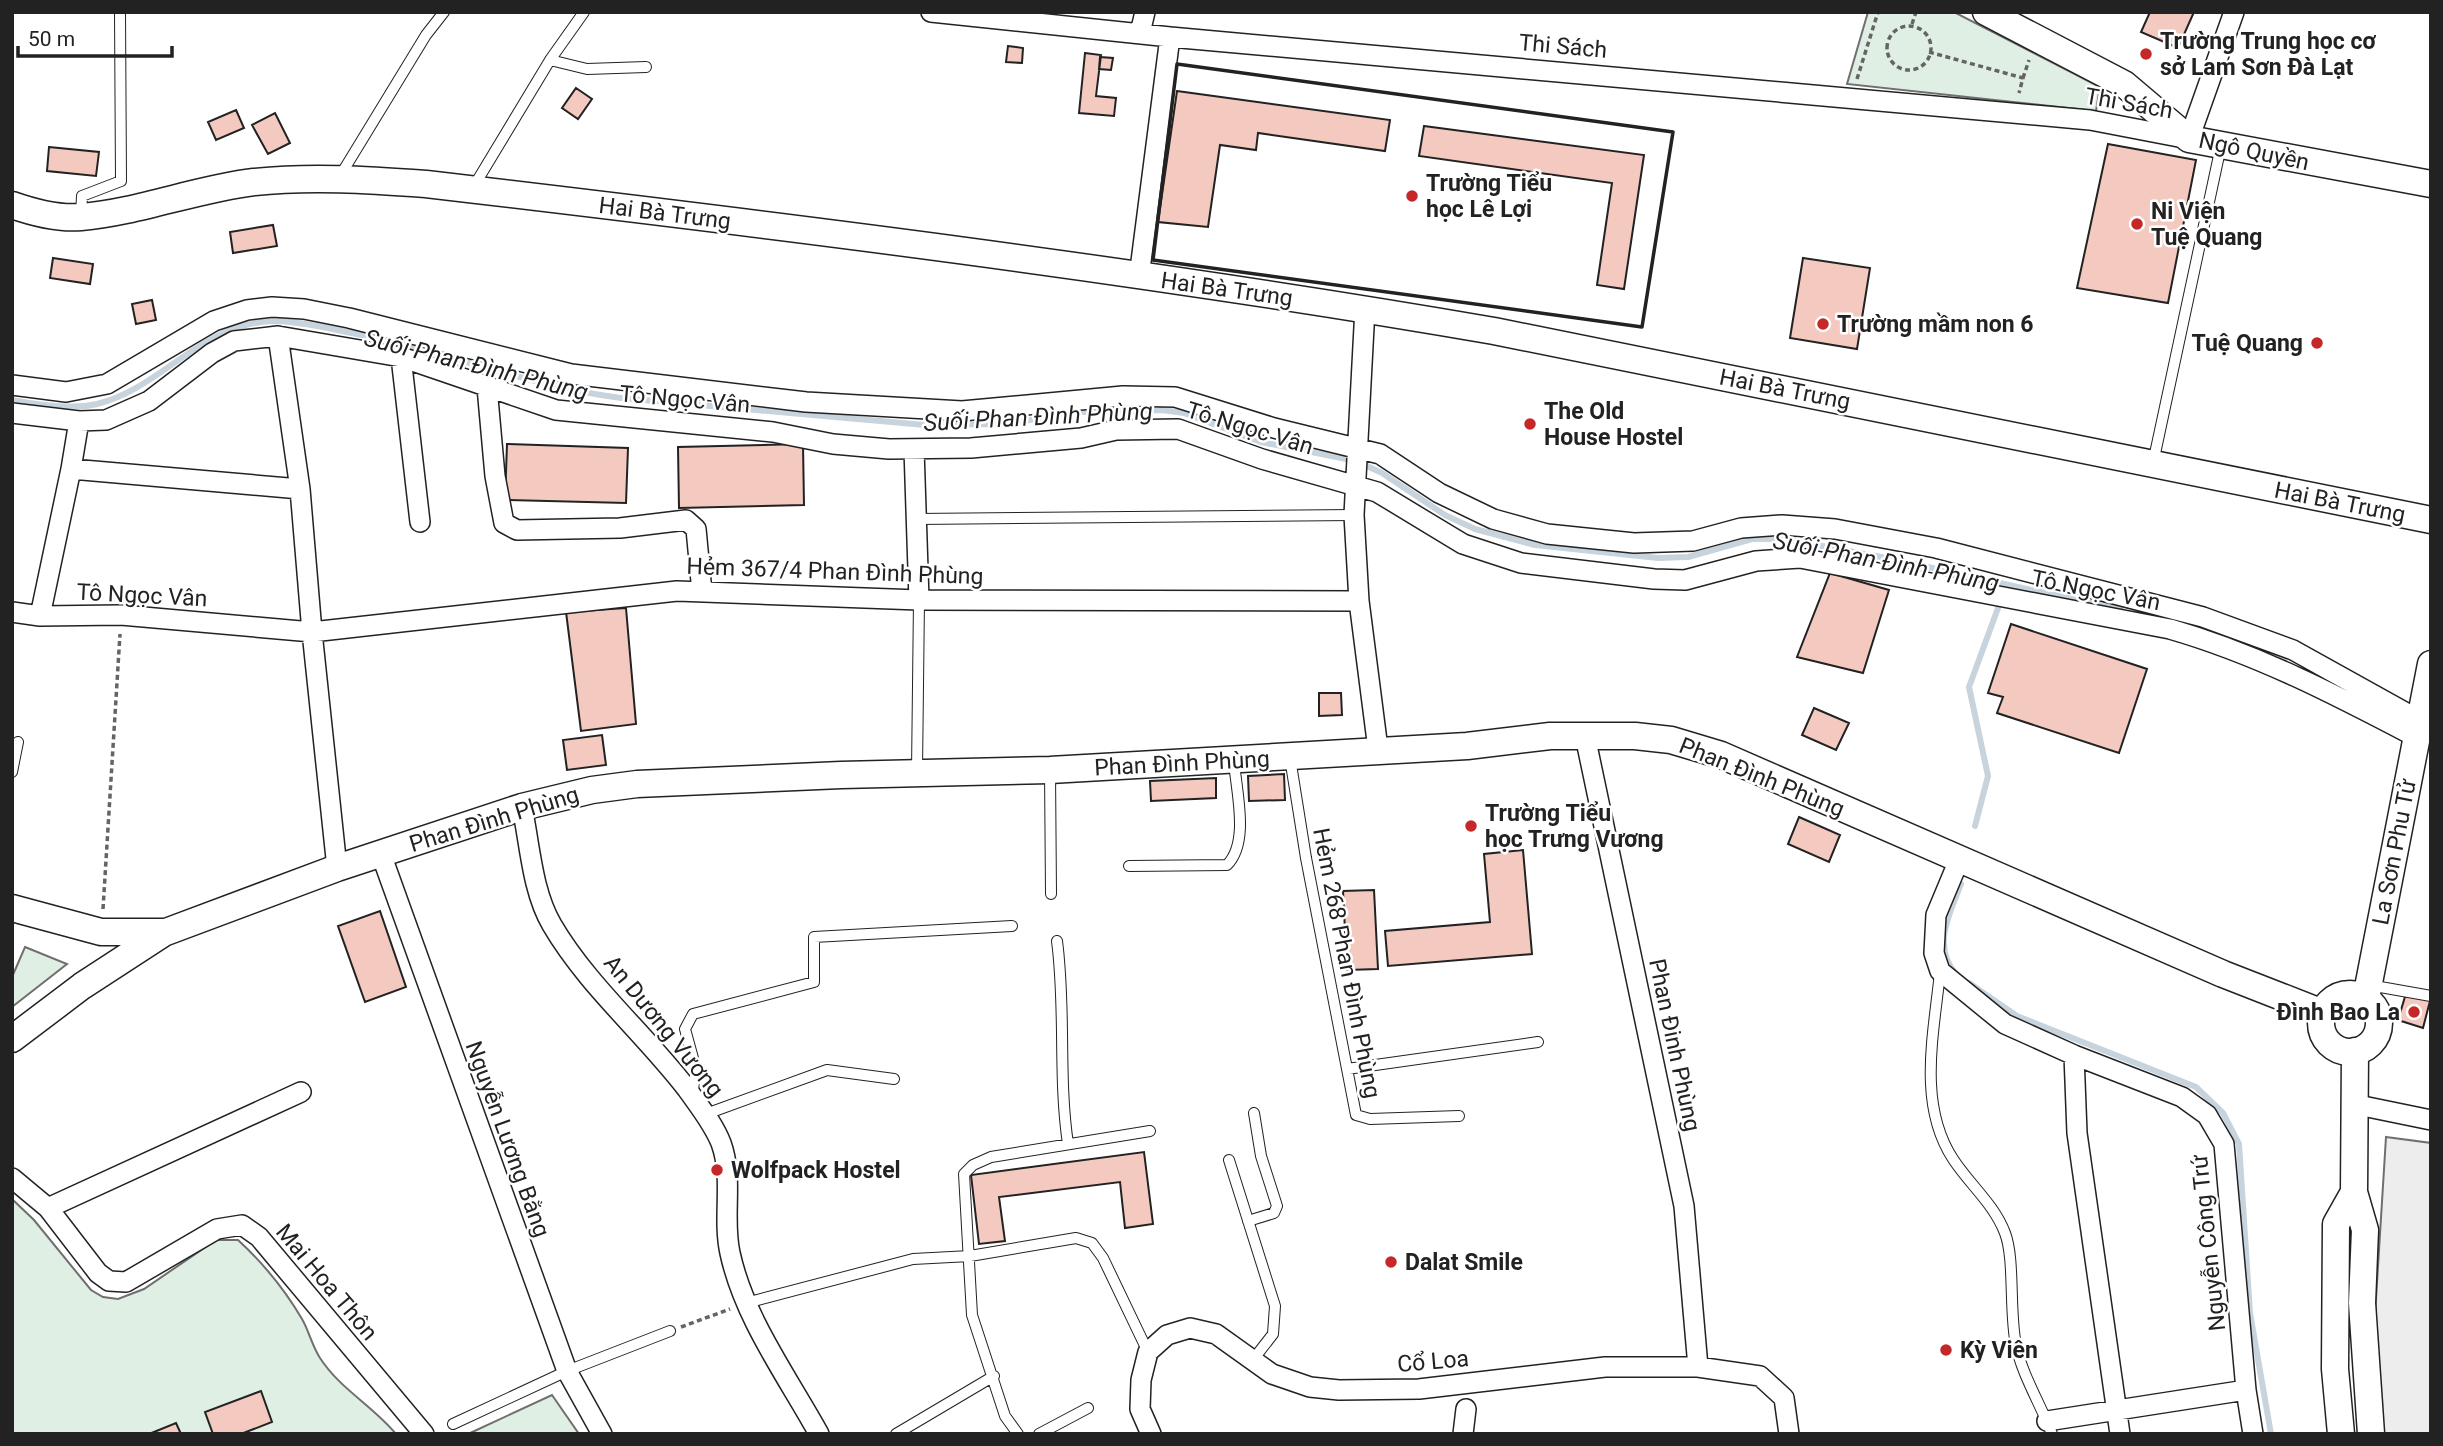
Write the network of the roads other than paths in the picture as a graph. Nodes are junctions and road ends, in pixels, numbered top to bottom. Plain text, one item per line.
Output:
1 (120, 12) edge
2 (444, 12) edge
3 (584, 12) edge
4 (931, 12) edge
5 (1145, 12) edge
6 (1986, 12) edge
7 (2234, 12) edge
8 (1140, 33) junction
9 (1170, 37) junction
10 (550, 60) junction
11 (646, 67) dead end
12 (2189, 139) junction
13 (2221, 146) junction
14 (338, 180) junction
15 (2431, 184) edge
16 (471, 190) junction
17 (12, 205) edge
18 (81, 217) junction
19 (1139, 277) junction
20 (1365, 308) junction
21 (278, 336) junction
22 (401, 357) junction
23 (12, 385) edge
24 (487, 387) junction
25 (12, 413) edge
26 (79, 421) junction
27 (1356, 446) junction
28 (914, 449) junction
29 (2153, 463) junction
30 (71, 469) junction
31 (1355, 483) junction
32 (300, 489) junction
33 (1354, 514) junction
34 (917, 519) junction
35 (2431, 520) edge
36 (420, 522) dead end
37 (702, 592) junction
38 (919, 600) junction
39 (1359, 601) junction
40 (12, 612) edge
41 (40, 616) junction
42 (312, 632) junction
43 (2431, 664) edge
44 (2418, 728) junction
45 (1586, 736) junction
46 (18, 742) dead end
47 (1378, 749) junction
48 (1290, 758) junction
49 (1234, 761) junction
50 (1050, 771) junction
51 (12, 772) edge
52 (917, 775) junction
53 (522, 807) junction
54 (381, 854) junction
55 (1959, 860) junction
56 (1129, 866) dead end
57 (337, 869) junction
58 (1051, 894) dead end
59 (12, 908) edge
60 (1012, 926) dead end
61 (166, 932) junction
62 (1057, 942) dead end
63 (1940, 971) junction
64 (2367, 992) junction
65 (2431, 996) edge
66 (2323, 1013) junction
67 (12, 1039) edge
68 (1538, 1042) dead end
69 (2355, 1051) junction
70 (2074, 1055) junction
71 (1347, 1069) junction
72 (894, 1079) dead end
73 (301, 1092) dead end
74 (692, 1096) junction
75 (2353, 1104) junction
76 (1254, 1113) dead end
77 (705, 1114) junction
78 (1459, 1116) dead end
79 (2431, 1120) edge
80 (1150, 1131) dead end
81 (1068, 1144) junction
82 (1228, 1160) dead end
83 (12, 1178) edge
84 (2354, 1192) junction
85 (48, 1208) junction
86 (1248, 1221) junction
87 (970, 1256) junction
88 (746, 1303) junction
89 (670, 1331) road end
90 (1148, 1352) junction
91 (1252, 1361) junction
92 (1698, 1367) junction
93 (567, 1371) junction
94 (994, 1376) junction
95 (2246, 1390) junction
96 (1088, 1408) dead end
97 (1466, 1409) dead end
98 (2117, 1409) junction
99 (453, 1424) dead end
100 (2049, 1427) edge
101 (1053, 1431) edge
102 (424, 1434) edge
103 (602, 1434) edge
104 (819, 1434) edge
105 (895, 1434) edge
106 (1018, 1434) edge
107 (1039, 1434) edge
108 (1151, 1434) edge
109 (1463, 1434) edge
110 (1789, 1434) edge
111 (2120, 1434) edge
112 (2253, 1434) edge
113 (2341, 1434) edge
114 (2371, 1434) edge

1 - 18 lane
2 - 14 lane
3 - 10 lane
4 - 8 street, Thi Sách
5 - 8 street
6 - 12 street, Ngô Quyền
7 - 12 street
8 - 9 street, Thi Sách
9 - 12 street, Thi Sách
9 - 19 street
10 - 11 lane
10 - 16 lane
12 - 13 street, Ngô Quyền
13 - 15 street, Ngô Quyền
13 - 29 lane
14 - 16 street, Hai Bà Trưng
14 - 18 street, Hai Bà Trưng
16 - 19 street, Hai Bà Trưng
17 - 18 street, Hai Bà Trưng
19 - 20 street, Hai Bà Trưng
20 - 27 street
20 - 29 street, Hai Bà Trưng
21 - 22 street, Tô Ngọc Vân
21 - 26 street, Tô Ngọc Vân
21 - 32 street
22 - 24 street, Tô Ngọc Vân
22 - 36 street
23 - 27 street, Tô Ngọc Vân
24 - 28 street, Tô Ngọc Vân
24 - 37 street
25 - 26 street, Tô Ngọc Vân
26 - 30 street
27 - 31 street
27 - 44 street, Tô Ngọc Vân
28 - 31 street, Tô Ngọc Vân
28 - 34 street
29 - 35 street, Hai Bà Trưng
30 - 32 street
30 - 41 street
31 - 33 street
31 - 44 street, Tô Ngọc Vân
32 - 42 street
33 - 34 lane
33 - 39 street
34 - 38 street
37 - 38 street, Hẻm 367/4 Phan Đình Phùng
37 - 42 street, Hẻm 367/4 Phan Đình Phùng
38 - 39 street, Hẻm 367/4 Phan Đình Phùng
38 - 52 lane
39 - 47 street
40 - 41 street, Tô Ngọc Vân
41 - 42 street, Tô Ngọc Vân
42 - 57 street
43 - 44 street, La Sơn Phu Tử
44 - 64 street, La Sơn Phu Tử
45 - 47 street, Phan Đình Phùng
45 - 55 street, Phan Đình Phùng
45 - 92 street, Phan Đinh Phùng
46 - 51 lane
47 - 48 street, Phan Đình Phùng
48 - 49 street, Phan Đình Phùng
48 - 71 lane, Hẻm 268 Phan Đình Phùng
49 - 50 street, Phan Đình Phùng
49 - 56 lane
50 - 52 street, Phan Đình Phùng
50 - 58 lane
52 - 53 street, Phan Đình Phùng
53 - 54 street, Phan Đình Phùng
53 - 74 street, An Dương Vương
54 - 57 street, Phan Đình Phùng
54 - 93 street, Nguyễn Lương Bằng
55 - 63 street
55 - 66 street, Phan Đình Phùng
57 - 61 street, Phan Đình Phùng
59 - 61 street, Phan Đình Phùng
60 - 74 lane
61 - 67 street
62 - 81 lane
63 - 70 street, Nguyễn Công Trứ
63 - 100 lane
64 - 65 lane
64 - 66 street
64 - 69 street
66 - 69 street
68 - 71 lane
69 - 75 street
70 - 95 street, Nguyễn Công Trứ
70 - 98 street
71 - 78 lane, Hẻm 268 Phan Đình Phùng
72 - 77 lane
73 - 85 street
74 - 77 street, An Dương Vương
75 - 79 street
75 - 84 street
76 - 86 lane
77 - 88 street, An Dương Vương
80 - 81 lane
81 - 87 lane
82 - 86 lane
83 - 85 street, Mai Hoa Thôn
84 - 113 street
84 - 114 street
85 - 102 street, Mai Hoa Thôn
86 - 91 lane
87 - 88 lane
87 - 90 lane
87 - 94 lane
88 - 104 street, An Dương Vương
89 - 93 lane
90 - 91 street, Cổ Loa
90 - 108 street
91 - 92 street, Cổ Loa
92 - 110 street, Cổ Loa
93 - 99 lane
93 - 103 street, Nguyễn Lương Bằng
94 - 105 lane
94 - 106 lane
95 - 98 street
95 - 112 street, Nguyễn Công Trứ
96 - 101 lane
97 - 109 street
98 - 100 street
98 - 111 street
101 - 107 lane

